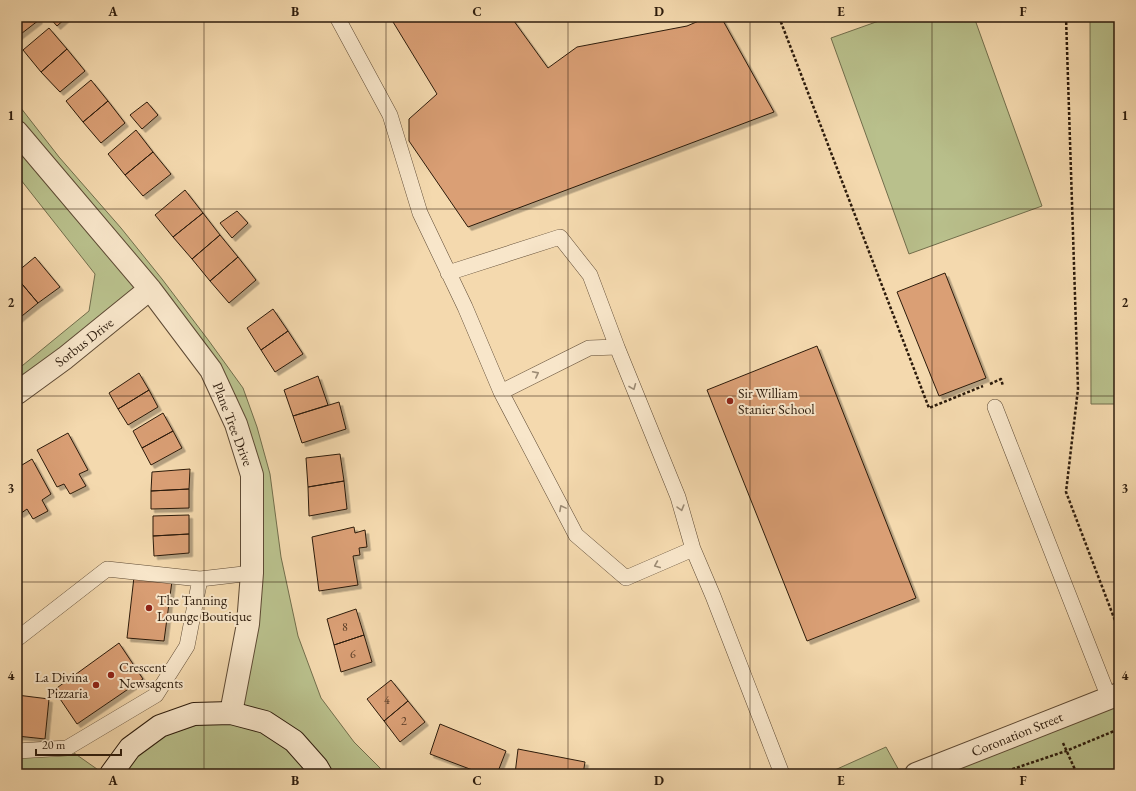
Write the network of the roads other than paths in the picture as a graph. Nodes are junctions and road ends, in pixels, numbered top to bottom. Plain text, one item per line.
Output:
1 (337, 17) edge
2 (17, 132) edge
3 (448, 273) junction
4 (150, 290) junction
5 (617, 347) junction
6 (501, 392) junction
7 (17, 393) edge
8 (995, 407) dead end
9 (693, 549) junction
10 (252, 573) junction
11 (200, 579) junction
12 (17, 639) edge
13 (1114, 696) edge
14 (231, 713) junction
15 (17, 750) edge
16 (111, 774) edge
17 (320, 774) edge
18 (782, 774) edge
19 (916, 774) edge

1 - 3 lane
2 - 4 street, Plane Tree Drive
3 - 5 lane
3 - 6 lane
4 - 7 street, Sorbus Drive
4 - 10 street, Plane Tree Drive
6 -> 5 lane
5 -> 9 lane
9 -> 6 lane
8 - 13 lane
9 - 18 lane
10 - 11 lane
10 - 14 street, Plane Tree Drive
11 - 12 lane
11 - 15 lane
13 - 19 street, Coronation Street
14 - 16 street
14 - 17 street

